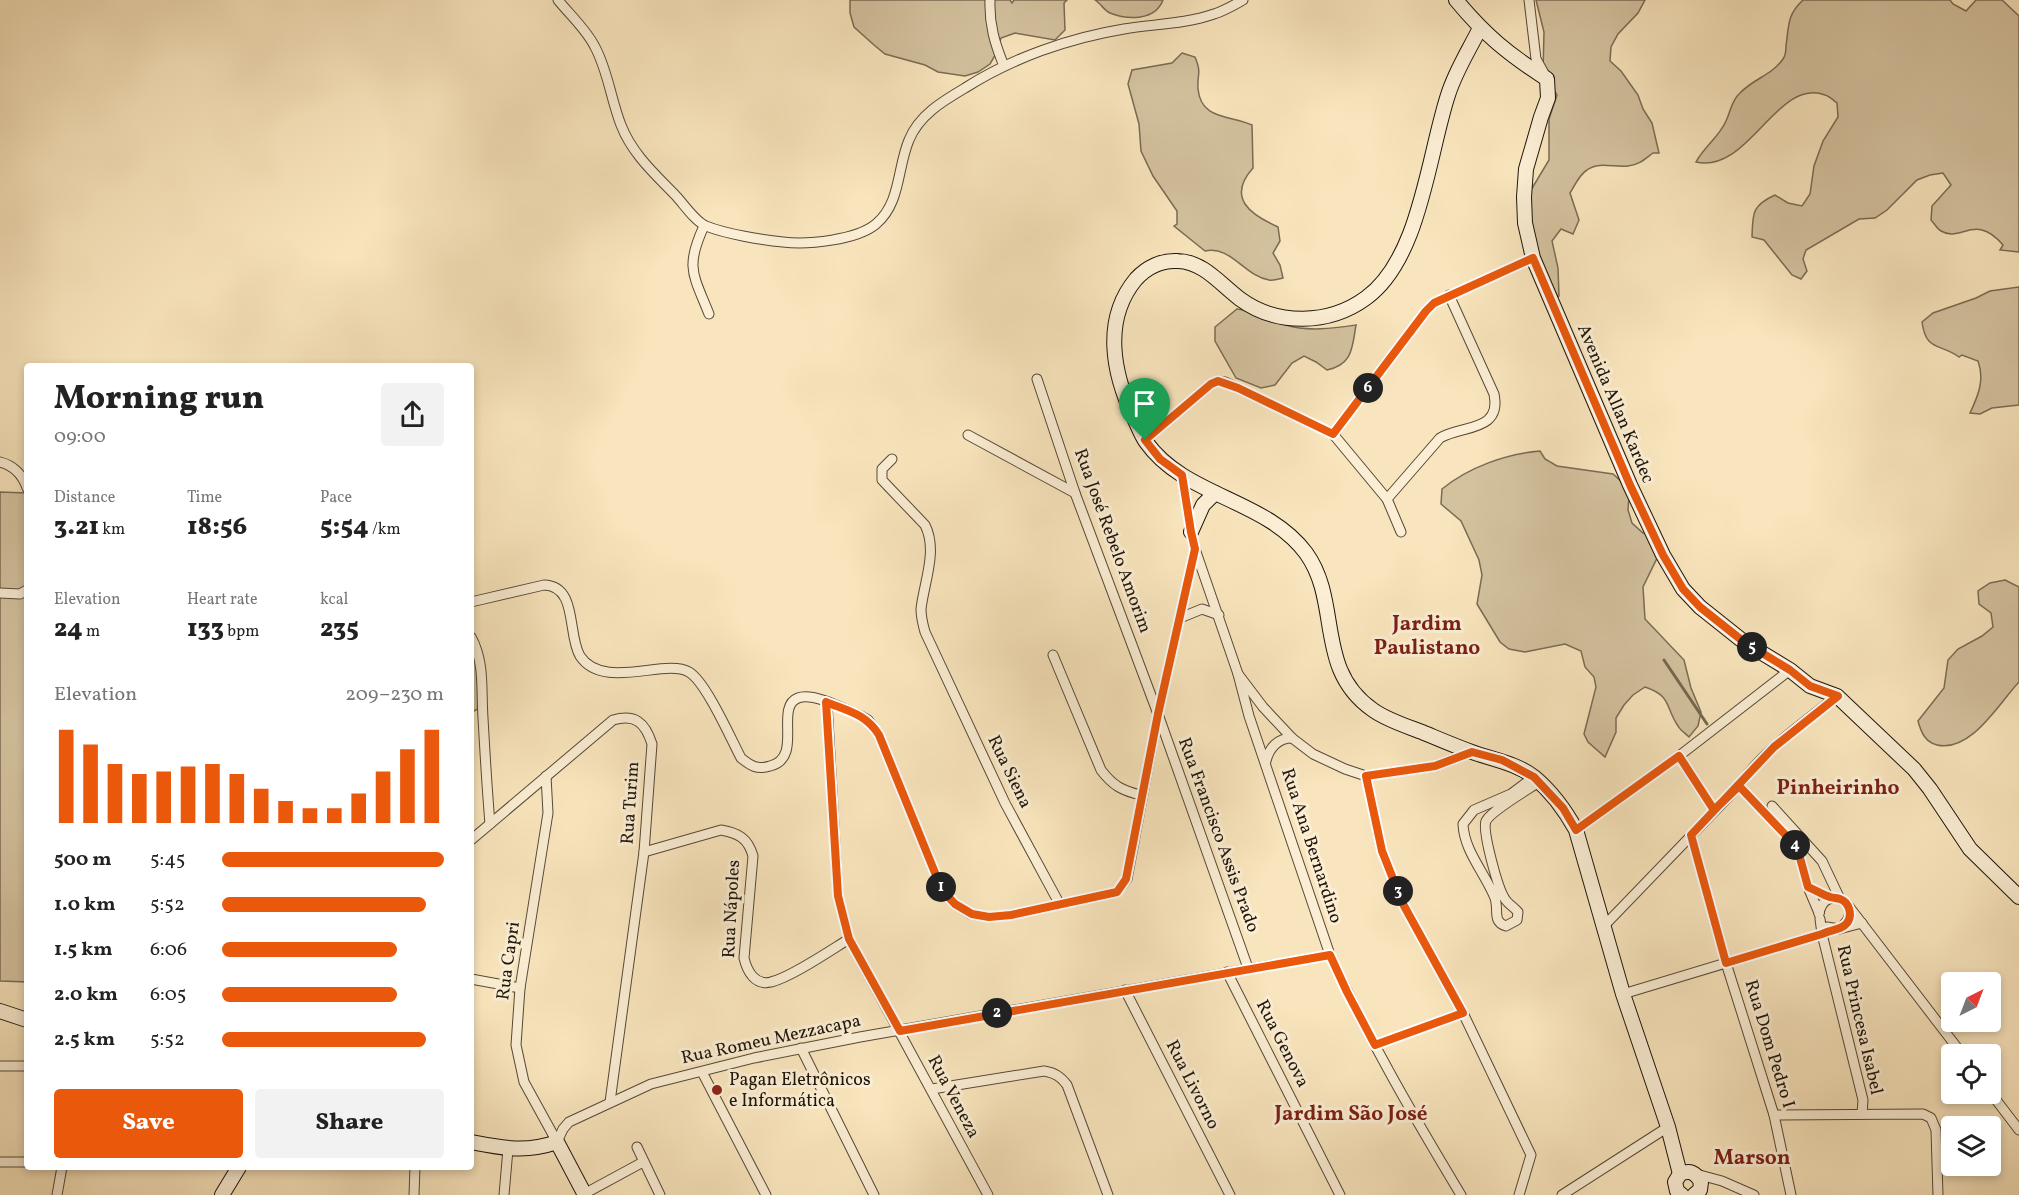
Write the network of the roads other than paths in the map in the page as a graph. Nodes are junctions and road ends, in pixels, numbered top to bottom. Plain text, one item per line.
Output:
1 (558, 0) edge
2 (990, 0) edge
3 (1243, 0) edge
4 (1456, 0) edge
5 (1529, 0) edge
6 (1480, 28) junction
7 (1004, 66) junction
8 (1547, 79) junction
9 (704, 226) junction
10 (1533, 258) junction
11 (1449, 295) junction
12 (709, 314) dead end
13 (1037, 379) dead end
14 (1333, 434) junction
15 (968, 435) dead end
16 (1145, 440) junction
17 (892, 459) dead end
18 (0, 462) edge
19 (1182, 475) junction
20 (24, 482) edge
21 (1075, 493) junction
22 (1215, 493) junction
23 (1387, 500) junction
24 (1191, 532) junction
25 (1401, 532) dead end
26 (1195, 549) junction
27 (24, 592) edge
28 (0, 593) edge
29 (474, 601) edge
30 (1219, 615) junction
31 (1180, 618) junction
32 (474, 642) edge
33 (1053, 655) dead end
34 (1790, 670) junction
35 (1238, 674) junction
36 (1838, 696) junction
37 (826, 702) junction
38 (1263, 707) junction
39 (482, 712) junction
40 (1158, 714) junction
41 (474, 716) edge
42 (1249, 716) junction
43 (1292, 738) junction
44 (1472, 752) junction
45 (1679, 756) junction
46 (1266, 761) junction
47 (546, 776) junction
48 (1366, 776) junction
49 (1536, 779) junction
50 (1739, 786) junction
51 (1141, 795) junction
52 (1772, 806) dead end
53 (1474, 810) junction
54 (1714, 810) junction
55 (1486, 821) junction
56 (490, 824) junction
57 (1576, 830) junction
58 (1691, 835) junction
59 (474, 837) edge
60 (644, 852) junction
61 (1808, 887) junction
62 (2019, 897) edge
63 (1839, 900) junction
64 (1059, 903) junction
65 (1819, 916) junction
66 (1862, 923) junction
67 (1604, 926) junction
68 (1835, 929) junction
69 (1822, 934) junction
70 (849, 939) junction
71 (1330, 955) junction
72 (1726, 963) junction
73 (1248, 968) junction
74 (1227, 972) junction
75 (474, 980) edge
76 (520, 988) junction
77 (1125, 990) junction
78 (1623, 994) junction
79 (0, 1011) edge
80 (1463, 1013) junction
81 (24, 1019) edge
82 (900, 1031) junction
83 (1954, 1044) edge
84 (1375, 1045) junction
85 (801, 1048) junction
86 (0, 1066) edge
87 (24, 1066) edge
88 (702, 1072) junction
89 (932, 1089) junction
90 (610, 1102) junction
91 (1999, 1104) edge
92 (1862, 1114) junction
93 (1774, 1116) junction
94 (1668, 1127) junction
95 (2019, 1130) edge
96 (557, 1142) junction
97 (474, 1143) edge
98 (637, 1147) dead end
99 (508, 1149) junction
100 (0, 1162) edge
101 (24, 1162) edge
102 (643, 1162) junction
103 (61, 1170) edge
104 (237, 1170) edge
105 (415, 1170) edge
106 (1680, 1174) junction
107 (1696, 1174) junction
108 (1722, 1181) junction
109 (1697, 1193) edge
110 (585, 1194) edge
111 (1679, 1194) edge
112 (57, 1195) edge
113 (224, 1195) edge
114 (414, 1195) edge
115 (504, 1195) edge
116 (660, 1195) edge
117 (766, 1195) edge
118 (874, 1195) edge
119 (988, 1195) edge
120 (1108, 1195) edge
121 (1230, 1195) edge
122 (1340, 1195) edge
123 (1461, 1195) edge
124 (1519, 1195) edge
125 (1562, 1195) edge
126 (1754, 1195) edge
127 (1791, 1195) edge
128 (1938, 1195) edge

1 - 9 street
2 - 7 street
3 - 7 street
4 - 6 street
5 - 8 street
6 - 8 street
6 - 16 street
7 - 9 street
8 - 10 street, Avenida Allan Kardec
9 - 12 street
10 - 11 street
10 - 34 street, Avenida Allan Kardec
11 - 14 street
11 - 23 street
13 - 21 street, Rua José Rebelo Amorim
14 - 16 street
14 - 23 street
15 - 21 street
16 - 19 street
17 - 64 street, Rua Siena
18 - 20 street
19 - 22 street
19 - 24 street, Rua Ana Bernardino
21 - 40 street, Rua José Rebelo Amorim
22 - 24 street
22 - 44 street
23 - 25 street
24 - 26 street, Rua Ana Bernardino
26 - 30 street, Rua Ana Bernardino
26 - 31 street
27 - 28 street
29 - 37 street
30 - 31 street
30 - 35 street, Rua Ana Bernardino
31 - 40 street
32 - 39 street
33 - 51 street
34 - 36 street, Avenida Allan Kardec
34 - 45 street
35 - 38 street
35 - 42 street, Rua Ana Bernardino
36 - 50 street
36 - 62 street
37 - 64 street
37 - 70 street, Rua Veneza
38 - 42 street
38 - 43 street
39 - 41 street
39 - 56 street
40 - 51 street
40 - 73 street, Rua Francisco Assis Prado
42 - 46 street, Rua Ana Bernardino
43 - 46 street, Rua Ana Bernardino
43 - 48 street
44 - 48 street
44 - 49 street
45 - 54 street
45 - 57 street
46 - 71 street, Rua Ana Bernardino
47 - 56 street, Rua Turim
47 - 60 street, Rua Turim
47 - 76 street, Rua Capri
48 - 80 street
49 - 53 street
49 - 55 street
49 - 57 street
50 - 54 street
50 - 61 street
51 - 64 street
52 - 63 street
53 - 55 street
53 - 55 street
54 - 58 street
56 - 59 street, Rua Turim
57 - 67 street
58 - 67 street
58 - 72 street, Rua Dom Pedro I
60 - 70 street, Rua Nápoles
60 - 90 street, Rua Turim
61 - 63 street
61 - 65 street
63 - 65 street
63 - 66 street
63 - 68 street
65 - 68 street
65 - 69 street, Rua Princesa Isabel
66 - 68 street
66 - 83 street
67 - 78 street
68 - 69 street
69 - 72 street
69 - 92 street, Rua Princesa Isabel
70 - 82 street, Rua Veneza
71 - 73 street, Rua Romeu Mezzacapa
71 - 84 street, Rua Ana Bernardino
72 - 78 street
72 - 93 street, Rua Dom Pedro I
73 - 74 street, Rua Romeu Mezzacapa
74 - 77 street, Rua Romeu Mezzacapa
74 - 122 street, Rua Genova
75 - 76 street
76 - 96 street, Rua Capri
77 - 82 street, Rua Romeu Mezzacapa
77 - 121 street, Rua Livorno
78 - 94 street
79 - 81 street
80 - 84 street
80 - 124 street
82 - 85 street, Rua Romeu Mezzacapa
82 - 89 street, Rua Veneza
84 - 123 street, Rua Ana Bernardino
85 - 88 street, Rua Romeu Mezzacapa
85 - 118 street
86 - 87 street
88 - 90 street, Rua Romeu Mezzacapa
88 - 117 street
89 - 119 street, Rua Veneza
89 - 120 street
90 - 96 street, Rua Romeu Mezzacapa
91 - 95 street
92 - 93 street
92 - 128 street
93 - 127 street, Rua Dom Pedro I
94 - 106 street
94 - 125 street
96 - 99 street
96 - 110 street
97 - 99 street
98 - 102 street
99 - 115 street
100 - 101 street
102 - 110 street
102 - 116 street
103 - 112 street
104 - 113 street
105 - 114 street
106 - 107 street
106 - 111 street
107 - 108 street
107 - 109 street
108 - 109 street
108 - 126 street

